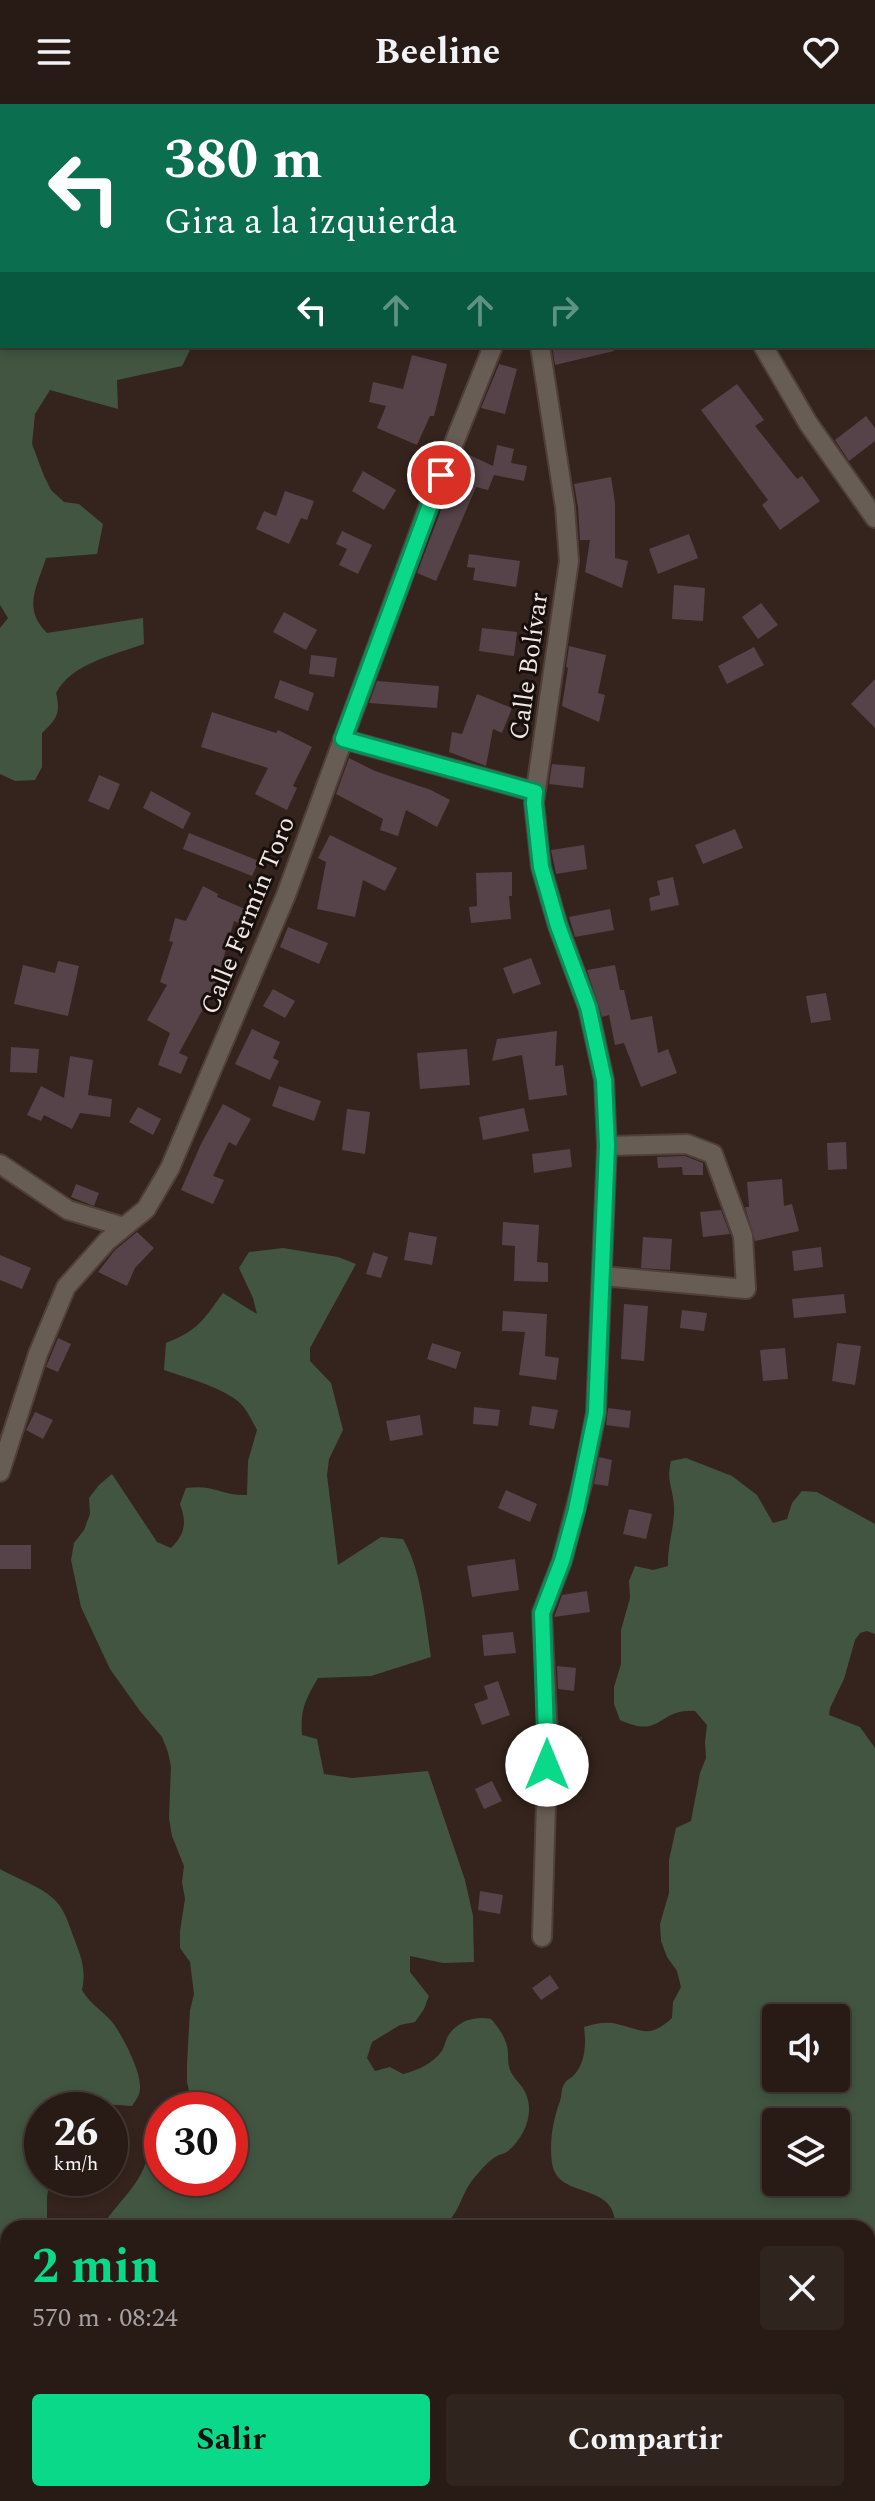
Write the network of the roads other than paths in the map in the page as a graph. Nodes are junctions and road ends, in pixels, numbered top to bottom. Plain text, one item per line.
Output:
1 (492, 348) edge
2 (540, 348) edge
3 (764, 348) edge
4 (875, 518) edge
5 (343, 739) junction
6 (535, 792) junction
7 (607, 1146) junction
8 (0, 1164) edge
9 (124, 1227) junction
10 (602, 1276) junction
11 (0, 1472) edge
12 (542, 1937) dead end

1 - 5 street, Calle Fermín Toro
2 - 6 street, Calle Bolívar
3 - 4 street
5 - 6 street
5 - 9 street, Calle Fermín Toro
6 - 7 street, Calle Bolívar
7 - 10 street, Calle Bolívar
7 - 10 street
8 - 9 street
9 - 11 street, Calle Fermín Toro
10 - 12 street, Calle Bolívar

